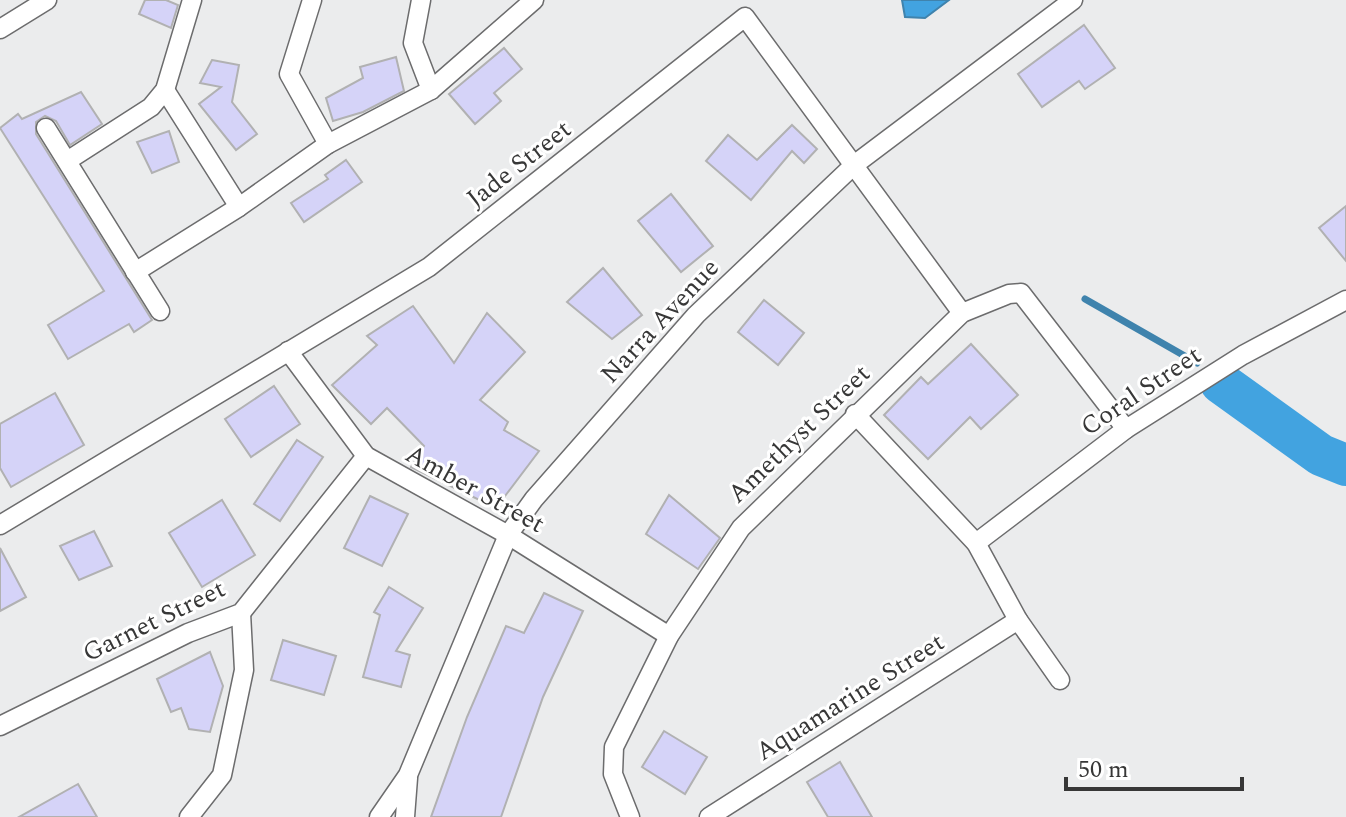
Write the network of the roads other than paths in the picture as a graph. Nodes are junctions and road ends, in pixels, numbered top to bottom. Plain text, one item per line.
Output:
1 (47, 0) edge
2 (192, 0) edge
3 (312, 0) edge
4 (421, 0) edge
5 (534, 0) edge
6 (1073, 0) edge
7 (0, 29) edge
8 (165, 90) junction
9 (431, 90) junction
10 (46, 128) dead end
11 (328, 144) junction
12 (67, 161) junction
13 (854, 165) junction
14 (239, 207) junction
15 (135, 272) junction
16 (1346, 300) edge
17 (160, 311) dead end
18 (962, 313) junction
19 (288, 351) junction
20 (855, 414) junction
21 (1126, 429) junction
22 (366, 456) junction
23 (0, 525) edge
24 (508, 535) junction
25 (976, 543) junction
26 (241, 613) junction
27 (1018, 620) junction
28 (669, 636) junction
29 (1060, 680) dead end
30 (0, 726) edge
31 (408, 775) junction
32 (189, 817) edge
33 (379, 817) edge
34 (405, 817) edge
35 (630, 817) edge
36 (709, 817) edge

1 - 7 street
2 - 8 street
3 - 11 street
4 - 9 street
5 - 9 street
6 - 13 street, Narra Avenue
8 - 12 street
8 - 14 street
9 - 11 street
10 - 12 street
11 - 14 street
12 - 15 street
13 - 18 street, Jade Street
13 - 19 street, Jade Street
13 - 24 street, Narra Avenue
14 - 15 street
15 - 17 street
16 - 21 street, Coral Street
18 - 20 street, Amethyst Street
18 - 21 street, Amethyst Street
19 - 22 street, Amber Street
19 - 23 street, Jade Street
20 - 25 street
20 - 28 street, Amethyst Street
21 - 25 street, Coral Street
22 - 24 street, Amber Street
22 - 26 street, Garnet Street
24 - 28 street, Amber Street
24 - 31 street, Narra Avenue
25 - 27 street
26 - 30 street, Garnet Street
26 - 32 street
27 - 29 street
27 - 36 street, Aquamarine Street
28 - 35 street, Amethyst Street
31 - 33 street, Narra Avenue
31 - 34 street, Narra Avenue

